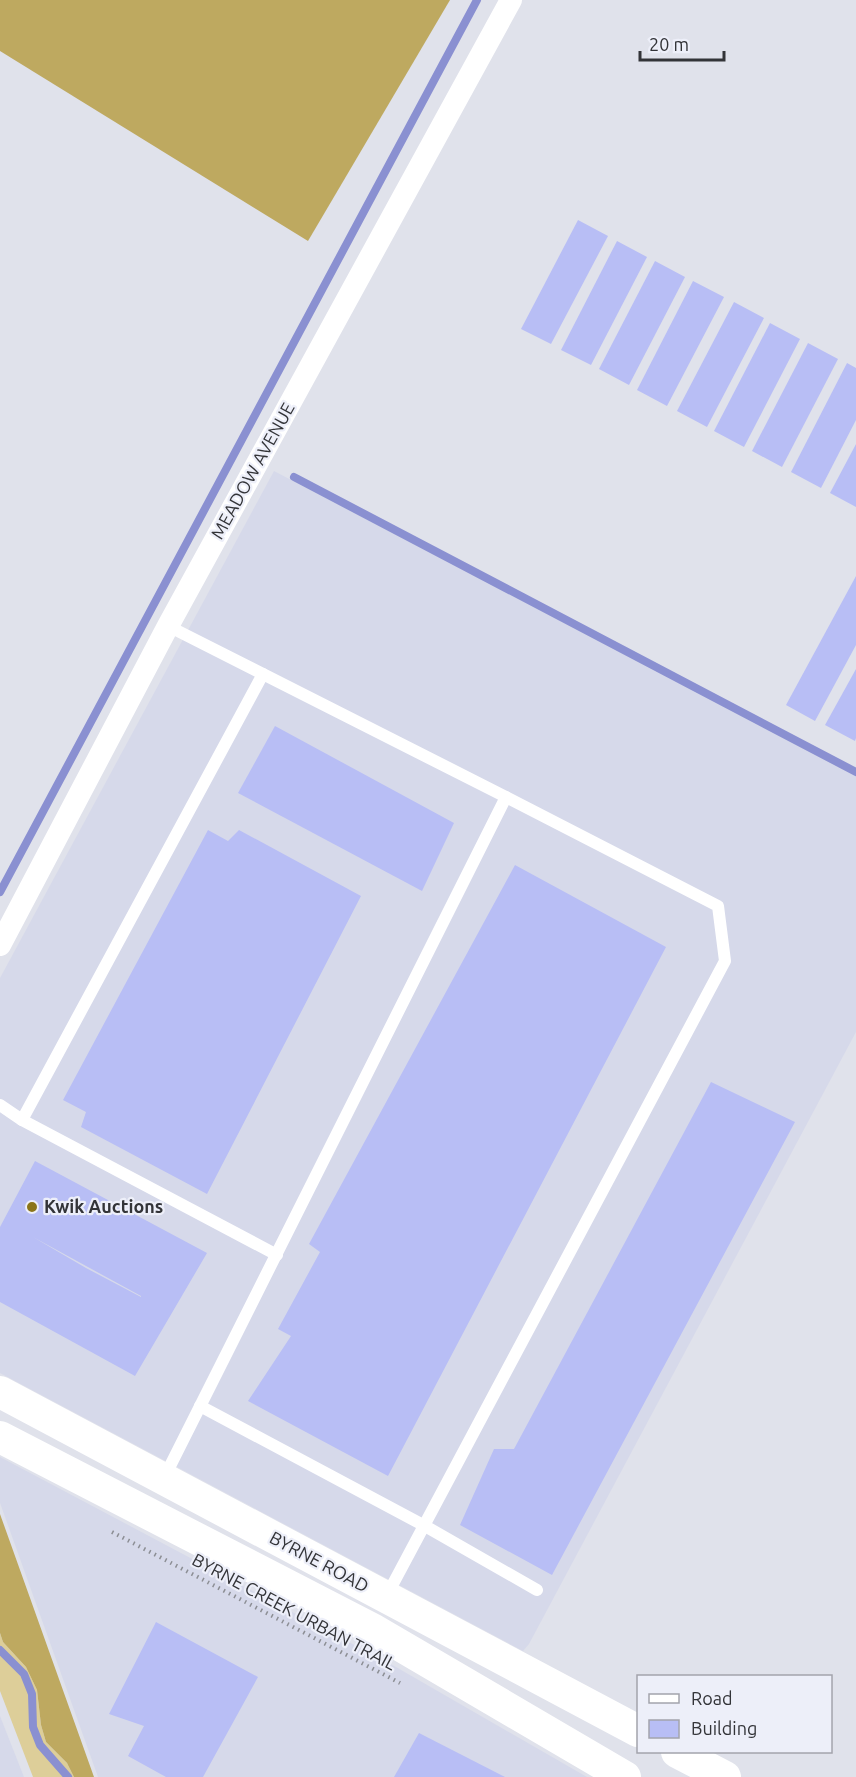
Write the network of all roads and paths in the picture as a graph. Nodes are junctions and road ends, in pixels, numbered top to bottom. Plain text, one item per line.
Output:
1 (511, 0) edge
2 (168, 626) junction
3 (263, 674) junction
4 (506, 797) junction
5 (0, 945) edge
6 (0, 1106) edge
7 (22, 1120) junction
8 (277, 1254) junction
9 (0, 1392) edge
10 (200, 1406) junction
11 (0, 1437) edge
12 (164, 1479) junction
13 (425, 1526) junction
14 (104, 1527) dead end
15 (537, 1590) dead end
16 (386, 1598) junction
17 (403, 1684) dead end
18 (637, 1730) edge
19 (679, 1753) edge
20 (611, 1774) edge
21 (725, 1777) edge

1 - 2 street, MEADOW AVENUE
2 - 3 lane
2 - 5 street, MEADOW AVENUE
3 - 4 lane
3 - 7 lane
4 - 8 lane
4 - 13 lane
6 - 7 lane
7 - 8 lane
8 - 10 lane
9 - 12 main road, BYRNE ROAD
10 - 12 lane
10 - 13 lane
11 - 20 main road, BYRNE ROAD
12 - 16 main road, BYRNE ROAD
13 - 15 lane
13 - 16 lane
14 - 17 path, BYRNE CREEK URBAN TRAIL
16 - 18 main road, BYRNE ROAD
19 - 21 main road

